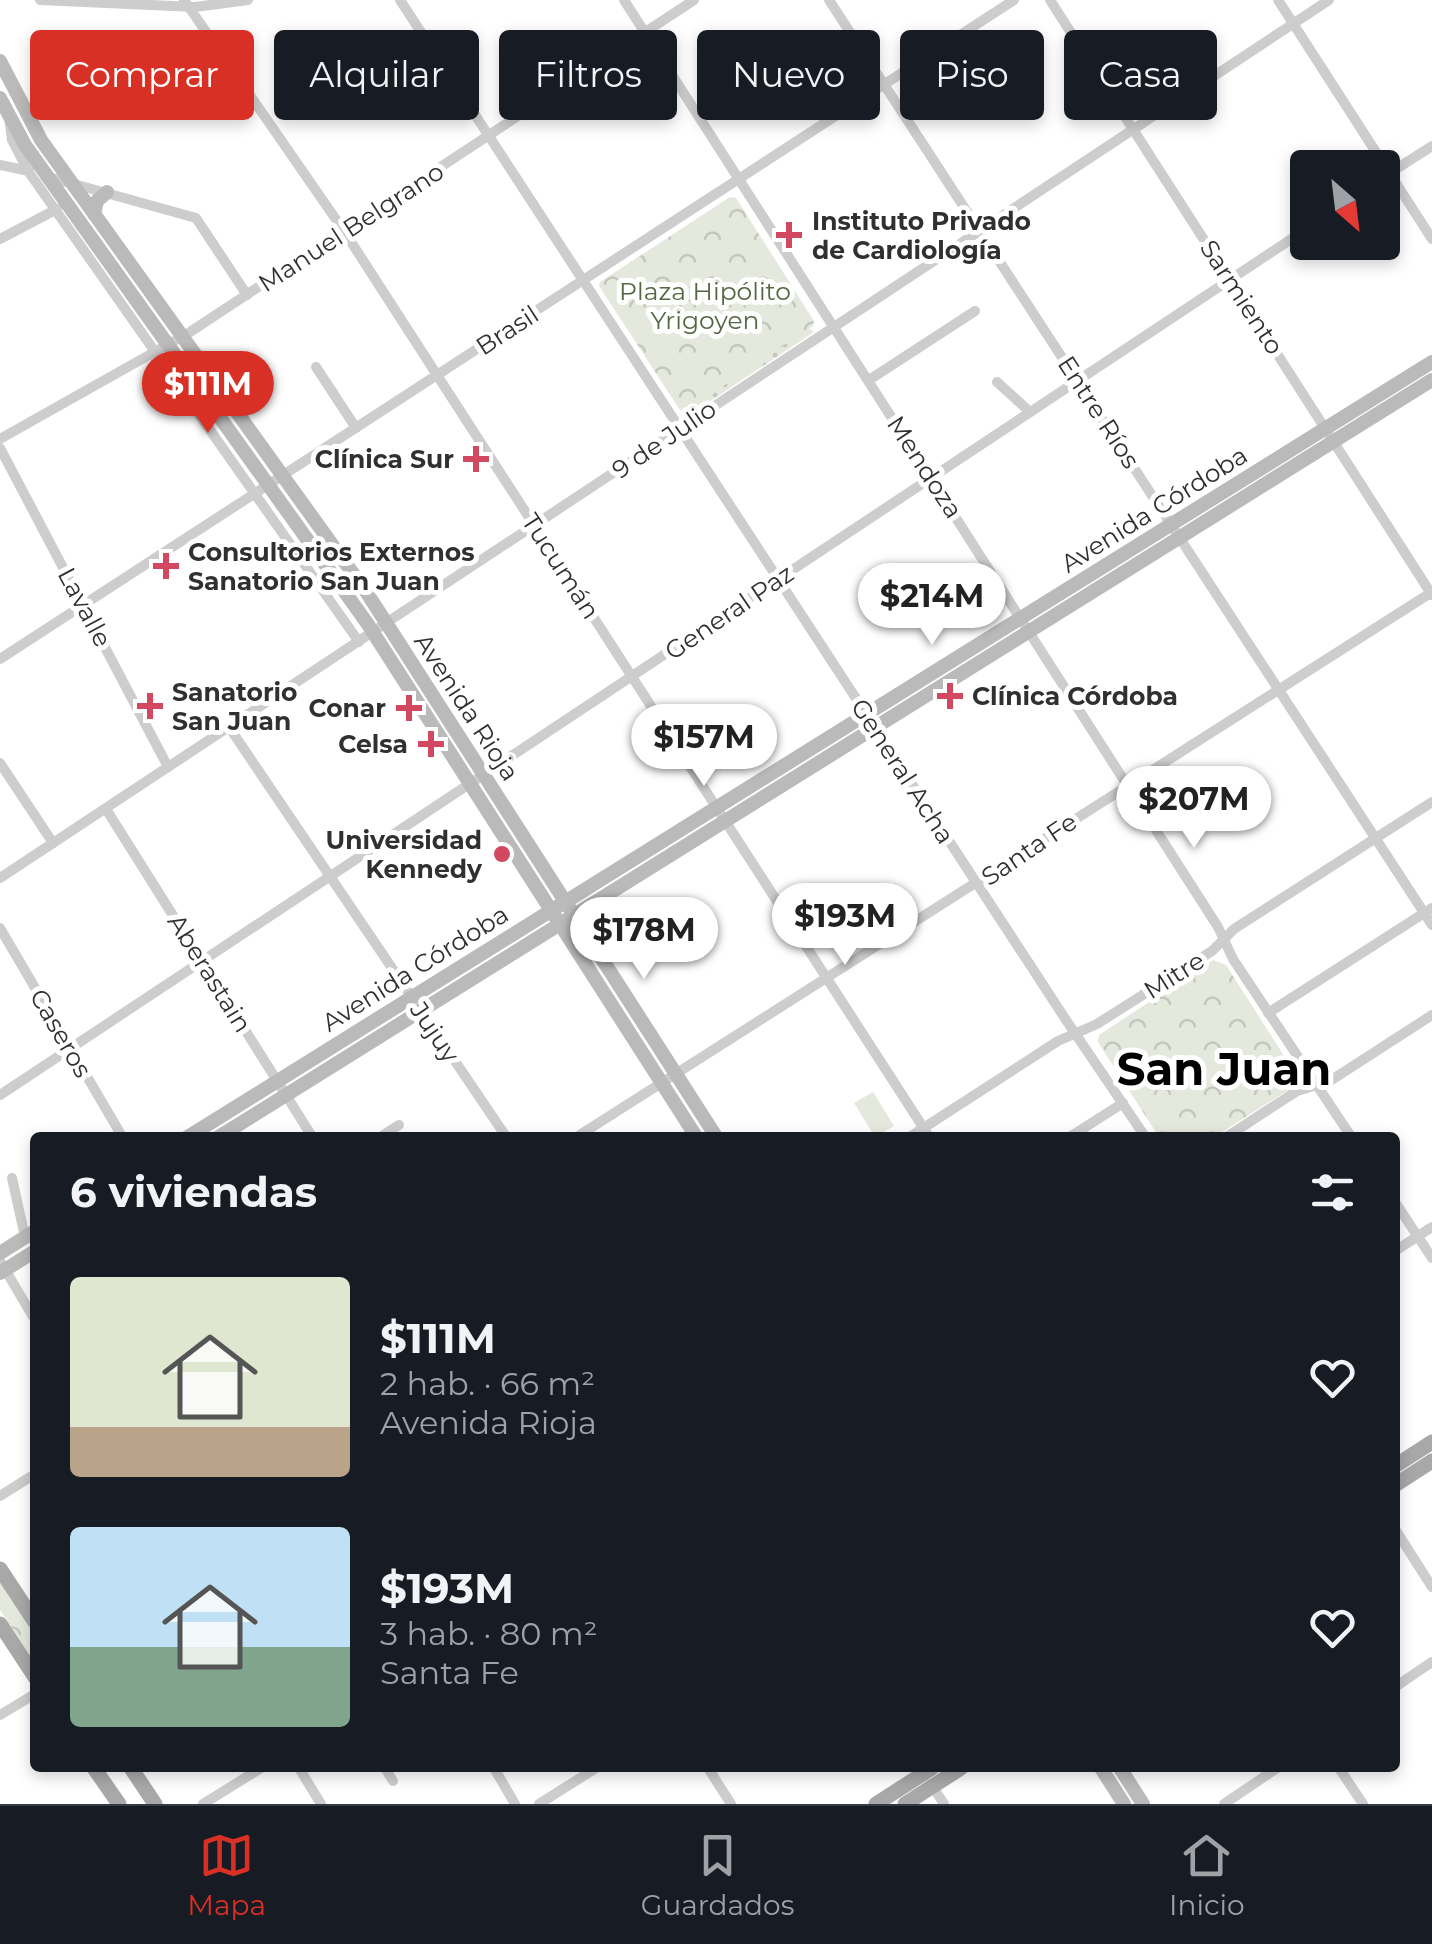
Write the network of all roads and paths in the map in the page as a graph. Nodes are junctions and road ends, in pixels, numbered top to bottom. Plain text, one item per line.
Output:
1 (40, 0) edge
2 (248, 0) edge
3 (400, 0) edge
4 (624, 0) edge
5 (694, 0) edge
6 (829, 0) edge
7 (1014, 0) edge
8 (1050, 0) edge
9 (1278, 0) edge
10 (1329, 0) edge
11 (186, 3) edge
12 (1292, 24) junction
13 (644, 30) edge
14 (648, 30) edge
15 (0, 61) edge
16 (677, 82) edge
17 (884, 84) junction
18 (0, 98) edge
19 (10, 116) junction
20 (513, 120) edge
21 (1134, 129) junction
22 (20, 135) junction
23 (489, 136) junction
24 (1432, 146) edge
25 (1370, 150) edge
26 (0, 165) edge
27 (1400, 167) edge
28 (28, 171) junction
29 (48, 176) junction
30 (740, 180) junction
31 (72, 183) junction
32 (107, 192) junction
33 (1400, 195) edge
34 (61, 206) junction
35 (94, 214) junction
36 (980, 230) junction
37 (344, 232) junction
38 (0, 239) edge
39 (1432, 239) edge
40 (1290, 240) edge
41 (116, 244) junction
42 (1230, 280) junction
43 (583, 281) junction
44 (128, 289) junction
45 (247, 295) junction
46 (974, 311) dead end
47 (834, 326) junction
48 (182, 336) junction
49 (170, 357) junction
50 (1432, 362) edge
51 (316, 367) dead end
52 (209, 373) junction
53 (437, 376) junction
54 (869, 380) junction
55 (1079, 380) junction
56 (1432, 380) edge
57 (998, 382) dead end
58 (1030, 412) junction
59 (356, 428) junction
60 (679, 429) junction
61 (1330, 435) junction
62 (0, 439) edge
63 (260, 443) junction
64 (0, 448) edge
65 (257, 475) junction
66 (283, 476) junction
67 (932, 478) junction
68 (254, 495) junction
69 (316, 521) junction
70 (534, 526) junction
71 (1175, 531) junction
72 (777, 580) junction
73 (1432, 593) edge
74 (84, 605) junction
75 (1025, 624) junction
76 (380, 628) junction
77 (358, 642) junction
78 (0, 659) edge
79 (632, 676) junction
80 (1278, 689) junction
81 (870, 721) junction
82 (229, 727) junction
83 (0, 763) edge
84 (168, 767) junction
85 (484, 774) junction
86 (470, 784) junction
87 (1127, 784) junction
88 (1432, 802) edge
89 (106, 808) junction
90 (721, 814) junction
91 (1376, 838) junction
92 (54, 843) junction
93 (330, 876) junction
94 (0, 878) edge
95 (976, 884) junction
96 (566, 901) junction
97 (552, 910) junction
98 (1428, 910) edge
99 (574, 915) junction
100 (560, 924) junction
101 (1432, 925) edge
102 (0, 928) edge
103 (1224, 939) junction
104 (202, 961) junction
105 (827, 978) junction
106 (412, 997) junction
107 (421, 1011) junction
108 (1268, 1013) junction
109 (1432, 1015) edge
110 (1076, 1034) junction
111 (70, 1049) junction
112 (676, 1074) junction
113 (277, 1081) junction
114 (662, 1083) junction
115 (1316, 1085) junction
116 (0, 1095) edge
117 (286, 1095) junction
118 (1123, 1103) junction
119 (400, 1125) dead end
120 (119, 1132) edge
121 (196, 1132) edge
122 (227, 1132) edge
123 (309, 1132) edge
124 (389, 1132) edge
125 (502, 1132) edge
126 (584, 1132) edge
127 (693, 1132) edge
128 (713, 1132) edge
129 (927, 1132) edge
130 (1077, 1132) edge
131 (1142, 1132) edge
132 (1234, 1132) edge
133 (1348, 1132) edge
134 (12, 1178) dead end
135 (1400, 1209) edge
136 (1432, 1227) edge
137 (30, 1234) edge
138 (1418, 1236) junction
139 (1400, 1248) edge
140 (0, 1253) edge
141 (30, 1254) edge
142 (1432, 1258) edge
143 (2, 1268) edge
144 (30, 1312) edge
145 (1432, 1442) edge
146 (1432, 1461) edge
147 (1400, 1463) edge
148 (30, 1477) edge
149 (1400, 1483) edge
150 (0, 1496) edge
151 (1400, 1537) edge
152 (0, 1569) edge
153 (1432, 1587) edge
154 (30, 1614) edge
155 (0, 1624) edge
156 (6, 1644) edge
157 (1432, 1662) edge
158 (30, 1672) edge
159 (1400, 1684) edge
160 (30, 1697) edge
161 (0, 1715) edge
162 (102, 1772) edge
163 (134, 1772) edge
164 (254, 1772) edge
165 (301, 1772) edge
166 (387, 1772) edge
167 (496, 1772) edge
168 (590, 1772) edge
169 (710, 1772) edge
170 (1104, 1772) edge
171 (1123, 1772) edge
172 (1271, 1772) edge
173 (1342, 1772) edge
174 (927, 1774) edge
175 (392, 1781) dead end
176 (118, 1804) edge
177 (155, 1804) edge
178 (203, 1804) edge
179 (321, 1804) edge
180 (515, 1804) edge
181 (540, 1804) edge
182 (730, 1804) edge
183 (876, 1804) edge
184 (905, 1804) edge
185 (944, 1804) edge
186 (1124, 1804) edge
187 (1143, 1804) edge
188 (1224, 1804) edge
189 (1362, 1804) edge

1 - 11 street
2 - 11 street
3 - 23 street, General Acha
4 - 13 street, Mendoza
5 - 14 street, Manuel Belgrano
6 - 17 street, Entre Ríos
7 - 17 street, Brasil
8 - 21 street, Sarmiento
9 - 12 street
10 - 12 street, 9 de Julio
11 - 37 street, Tucumán
12 - 21 street, 9 de Julio
12 - 25 street
15 - 31 main road, Avenida Rioja
16 - 30 street, Mendoza
17 - 30 street, Brasil
17 - 36 street, Entre Ríos
18 - 19 main road, Avenida Rioja
19 - 22 main road, Avenida Rioja
19 - 28 street, Avenida Rioja
20 - 23 street, Manuel Belgrano
21 - 36 street, 9 de Julio
21 - 42 street, Sarmiento
22 - 29 main road, Avenida Rioja
22 - 31 main road
23 - 37 street, Manuel Belgrano
23 - 43 street, General Acha
24 - 27 street
26 - 28 street
28 - 29 street
28 - 34 street, Avenida Rioja
29 - 31 street
29 - 34 main road, Avenida Rioja
30 - 43 street, Brasil
30 - 47 street, Mendoza
31 - 32 street
31 - 35 main road, Avenida Rioja
32 - 35 main road
32 - 45 street
33 - 39 street
34 - 38 street
34 - 41 main road
34 - 44 main road, Avenida Rioja
34 - 49 street, Avenida Rioja
35 - 41 main road, Avenida Rioja
36 - 47 street, 9 de Julio
36 - 55 street, Entre Ríos
37 - 45 street, Manuel Belgrano
37 - 53 street, Tucumán
40 - 42 street, General Paz
41 - 48 main road, Avenida Rioja
42 - 55 street, General Paz
42 - 61 street, Sarmiento
43 - 53 street, Brasil
43 - 60 street, General Acha
44 - 48 main road
44 - 49 main road, Avenida Rioja
45 - 48 street, Manuel Belgrano
46 - 54 street
47 - 54 street, Mendoza
47 - 60 street, 9 de Julio
48 - 49 street, Manuel Belgrano
48 - 52 main road, Avenida Rioja
49 - 52 main road
49 - 62 street, Manuel Belgrano
49 - 65 main road, Avenida Rioja
50 - 61 main road, Avenida Córdoba
51 - 59 street
52 - 63 main road, Avenida Rioja
53 - 59 street, Brasil
53 - 70 street, Tucumán
54 - 67 street, Mendoza
55 - 58 street, General Paz
55 - 71 street, Entre Ríos
56 - 61 main road, Avenida Córdoba
57 - 58 street
58 - 67 street, General Paz
59 - 66 street, Brasil
60 - 70 street, 9 de Julio
60 - 72 street, General Acha
61 - 71 main road, Avenida Córdoba
61 - 73 street, Sarmiento
63 - 65 main road
63 - 66 main road, Avenida Rioja
64 - 74 street, Lavalle
65 - 66 street, Brasil
65 - 68 street, Brasil
65 - 68 street, Avenida Rioja
65 - 69 main road
65 - 76 main road, Avenida Rioja
66 - 69 main road, Avenida Rioja
67 - 72 street, General Paz
67 - 75 street, Mendoza
68 - 74 street, Brasil
68 - 77 street, Avenida Rioja
69 - 76 main road, Avenida Rioja
70 - 76 street, 9 de Julio
70 - 79 street, Tucumán
71 - 75 main road, Avenida Córdoba
71 - 80 street, Entre Ríos
72 - 79 street, General Paz
72 - 81 street, General Acha
73 - 80 street, Santa Fe
74 - 78 street, Brasil
74 - 84 street, Lavalle
75 - 81 main road, Avenida Córdoba
75 - 87 street, Mendoza
76 - 77 street, 9 de Julio
76 - 85 main road, Avenida Rioja
76 - 86 main road, Avenida Rioja
77 - 82 street, 9 de Julio
79 - 85 street, General Paz
79 - 90 street, Tucumán
80 - 87 street, Santa Fe
80 - 91 street, Entre Ríos
81 - 90 main road, Avenida Córdoba
81 - 95 street, General Acha
82 - 84 street, 9 de Julio
82 - 93 street, Jujuy
83 - 92 street
84 - 89 street, 9 de Julio
85 - 86 street, General Paz
85 - 96 main road, Avenida Rioja
86 - 93 street, General Paz
86 - 97 main road, Avenida Rioja
87 - 95 street, Santa Fe
87 - 103 street, Mendoza
88 - 91 street, Mitre
89 - 92 street, 9 de Julio
89 - 104 street, Aberastain
90 - 96 main road, Avenida Córdoba
90 - 99 main road, Avenida Córdoba
90 - 105 street, Tucumán
91 - 98 street, Entre Ríos
91 - 103 street, Mitre
92 - 94 street, 9 de Julio
93 - 104 street, General Paz
93 - 106 street, Jujuy
95 - 105 street, Santa Fe
95 - 110 street, General Acha
96 - 97 main road, Avenida Córdoba
96 - 99 main road, Avenida Rioja
97 - 100 main road, Avenida Rioja
97 - 106 main road, Avenida Córdoba
98 - 101 street, Entre Ríos
98 - 108 street
99 - 100 main road, Avenida Córdoba
99 - 112 main road, Avenida Rioja
100 - 107 main road, Avenida Córdoba
100 - 114 main road, Avenida Rioja
102 - 111 street, Caseros
103 - 108 street, Mendoza
103 - 110 street, Mitre
104 - 111 street, General Paz
104 - 113 street, Aberastain
105 - 112 street, Santa Fe
105 - 129 street, Tucumán
106 - 107 street, Jujuy
106 - 113 main road, Avenida Córdoba
107 - 117 main road, Avenida Córdoba
107 - 125 street, Jujuy
108 - 115 street, Mendoza
109 - 115 street
110 - 118 street, General Acha
110 - 129 street, Mitre
111 - 116 street, General Paz
111 - 120 street, Caseros
112 - 114 street, Santa Fe
112 - 128 main road, Avenida Rioja
113 - 117 street, Aberastain
113 - 121 main road, Avenida Córdoba
114 - 126 street, Santa Fe
114 - 127 main road, Avenida Rioja
115 - 132 street
115 - 133 street, Mendoza
117 - 122 main road, Avenida Córdoba
117 - 123 street, Aberastain
118 - 130 street
118 - 131 street, General Acha
119 - 124 street
134 - 137 street
135 - 138 street
136 - 138 street
137 - 140 main road
138 - 139 street
138 - 142 street
141 - 143 main road
143 - 144 street
145 - 147 main road
146 - 149 main road
148 - 150 street
151 - 153 street
152 - 154 main road
155 - 156 main road
156 - 158 main road
157 - 159 street
160 - 161 street
162 - 176 main road
163 - 177 main road
164 - 178 street
165 - 179 street
166 - 175 street
167 - 180 street
168 - 181 street
169 - 182 street
170 - 186 main road
171 - 187 main road
172 - 188 street
173 - 189 street
174 - 183 main road
174 - 184 main road
174 - 185 street

